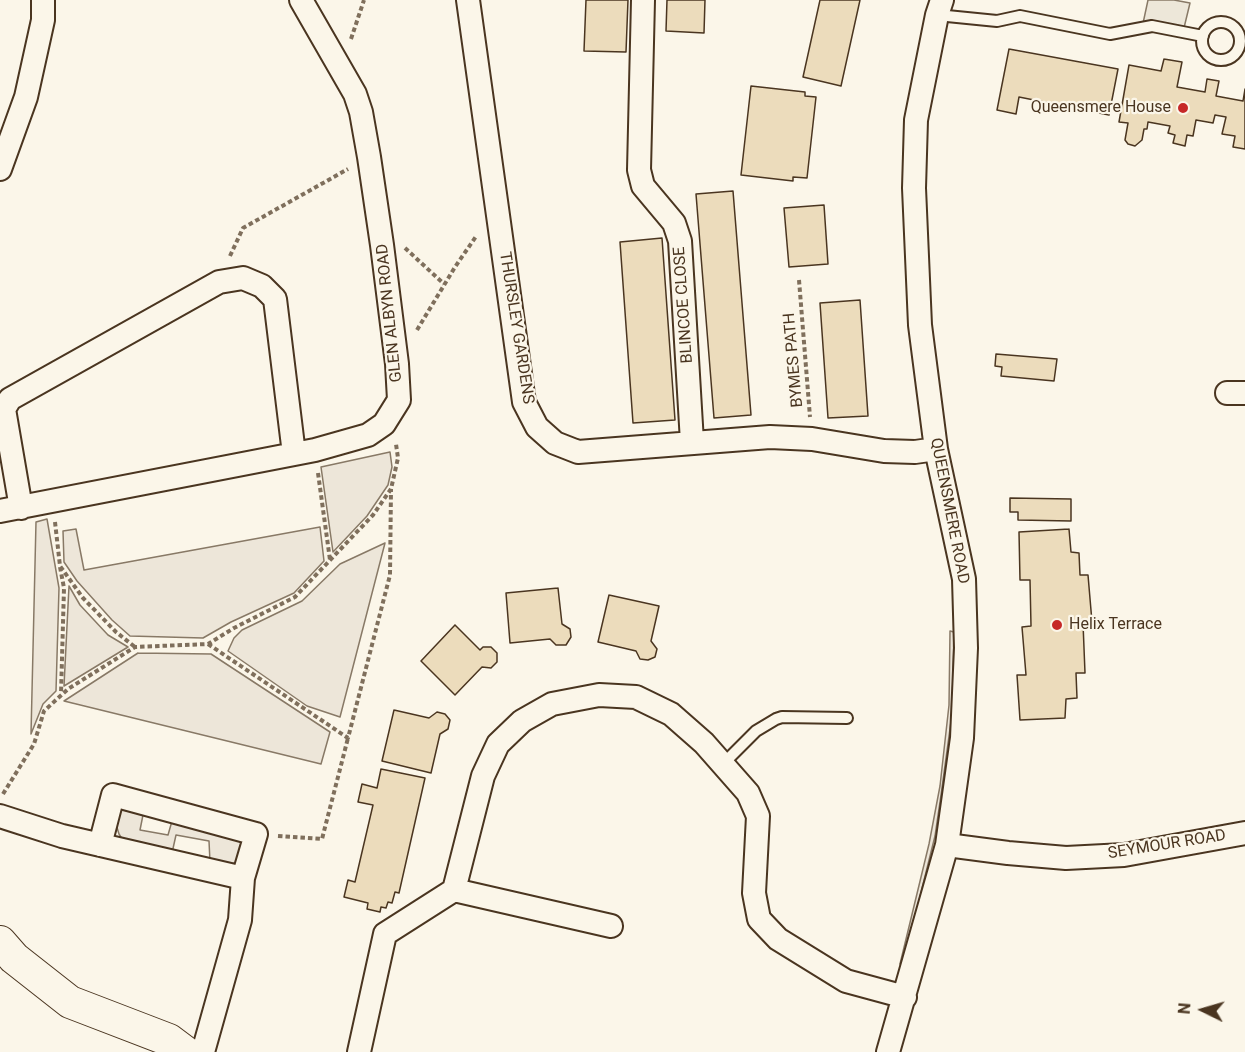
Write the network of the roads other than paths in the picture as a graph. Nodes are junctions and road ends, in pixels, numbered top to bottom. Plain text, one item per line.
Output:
1 (43, 0) edge
2 (301, 0) edge
3 (468, 0) edge
4 (643, 0) edge
5 (939, 8) edge
6 (1203, 36) junction
7 (1242, 45) edge
8 (0, 169) edge
9 (692, 442) junction
10 (936, 449) junction
11 (305, 452) junction
12 (11, 510) edge
13 (848, 718) dead end
14 (723, 764) junction
15 (0, 816) edge
16 (1245, 832) edge
17 (100, 845) junction
18 (946, 845) junction
19 (243, 878) junction
20 (454, 890) junction
21 (611, 926) dead end
22 (2, 948) edge
23 (905, 997) junction
24 (185, 1052) edge
25 (203, 1052) edge
26 (359, 1052) edge
27 (888, 1052) edge

1 - 8 street
2 - 11 street, GLEN ALBYN ROAD
3 - 9 street, THURSLEY GARDENS
4 - 9 street, BLINCOE CLOSE
5 - 6 lane
5 - 10 street, QUEENSMERE ROAD
6 - 7 lane
6 - 7 lane
9 - 10 street, THURSLEY GARDENS
10 - 18 street, QUEENSMERE ROAD
11 - 12 street
11 - 12 street
13 - 14 lane
14 - 20 street
14 - 23 street
15 - 17 street
16 - 18 street, SEYMOUR ROAD
17 - 19 street
17 - 19 street
18 - 23 street, QUEENSMERE ROAD
19 - 25 street
20 - 21 street
20 - 26 street
22 - 24 street
23 - 27 street, QUEENSMERE ROAD

